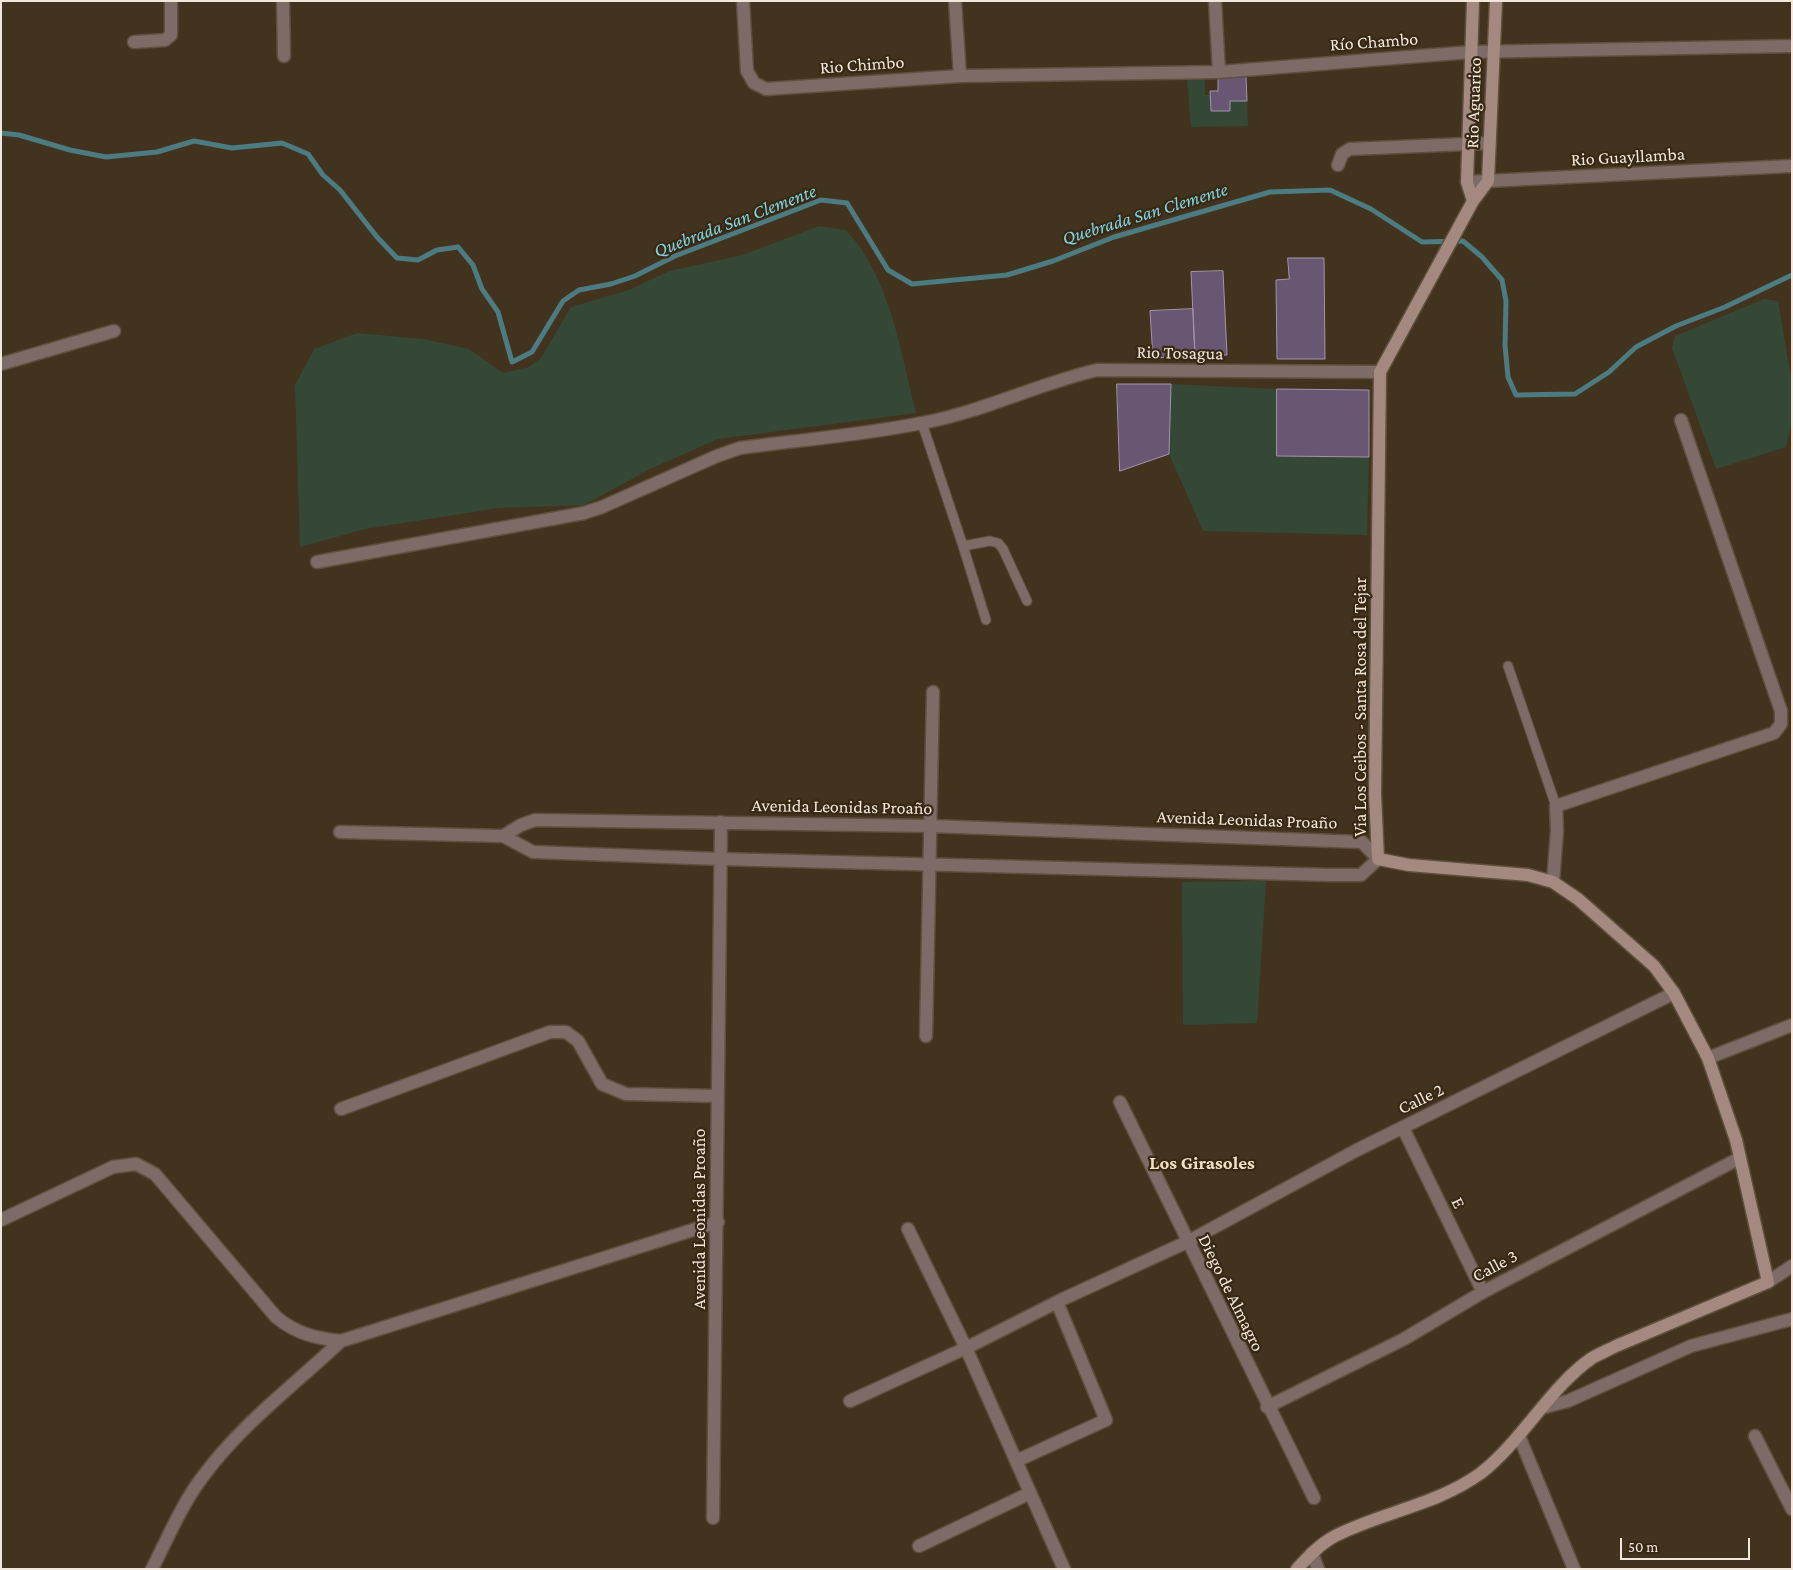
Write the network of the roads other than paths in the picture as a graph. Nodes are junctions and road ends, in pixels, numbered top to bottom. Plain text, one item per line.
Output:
1 (171, 1) edge
2 (283, 1) edge
3 (743, 1) edge
4 (955, 1) edge
5 (1215, 1) edge
6 (1473, 1) edge
7 (1496, 1) edge
8 (134, 42) dead end
9 (1792, 46) edge
10 (1471, 52) junction
11 (1494, 52) junction
12 (284, 56) dead end
13 (1219, 72) junction
14 (960, 76) junction
15 (1468, 143) junction
16 (1490, 143) junction
17 (1338, 166) dead end
18 (1792, 166) edge
19 (1488, 181) junction
20 (1467, 182) junction
21 (1471, 206) junction
22 (114, 331) dead end
23 (1, 364) edge
24 (1380, 372) junction
25 (1681, 420) dead end
26 (922, 423) junction
27 (963, 546) junction
28 (317, 562) dead end
29 (1027, 601) dead end
30 (986, 620) dead end
31 (1508, 666) dead end
32 (933, 692) dead end
33 (1556, 806) junction
34 (721, 822) junction
35 (930, 826) junction
36 (340, 832) dead end
37 (503, 836) junction
38 (720, 859) junction
39 (1378, 859) junction
40 (929, 863) junction
41 (1553, 882) junction
42 (1674, 993) junction
43 (1792, 1025) edge
44 (926, 1036) dead end
45 (1708, 1058) junction
46 (717, 1096) junction
47 (1120, 1102) dead end
48 (341, 1109) dead end
49 (1403, 1128) junction
50 (1740, 1158) junction
51 (1, 1220) edge
52 (718, 1222) junction
53 (908, 1229) dead end
54 (1188, 1242) junction
55 (1792, 1266) edge
56 (1768, 1282) junction
57 (1483, 1292) junction
58 (1057, 1302) junction
59 (1792, 1319) edge
60 (341, 1342) junction
61 (966, 1348) junction
62 (850, 1401) dead end
63 (1267, 1407) junction
64 (1545, 1407) junction
65 (1519, 1436) junction
66 (1755, 1436) dead end
67 (1016, 1461) junction
68 (1030, 1493) junction
69 (1314, 1498) dead end
70 (1792, 1509) edge
71 (713, 1518) dead end
72 (919, 1546) dead end
73 (1312, 1553) junction
74 (152, 1569) edge
75 (1064, 1569) edge
76 (1297, 1569) edge
77 (1318, 1569) edge
78 (1574, 1569) edge

1 - 8 street
2 - 12 street
3 - 14 street, Rio Chimbo
4 - 14 street
5 - 13 street
6 - 10 main road, Rio Aguarico
7 - 11 main road, Rio Aguarico
9 - 11 street, Río Chambo
10 - 11 street, Río Chambo
10 - 13 street, Río Chambo
10 - 15 main road, Rio Aguarico
11 - 16 main road, Rio Aguarico
13 - 14 street, Río Chambo
15 - 16 street
15 - 17 street
15 - 20 main road, Rio Aguarico
16 - 19 main road, Rio Aguarico
18 - 19 street, Rio Guayllamba
19 - 20 street, Rio Guayllamba
19 - 21 main road
20 - 21 main road, Rio Aguarico
21 - 24 main road, Via Los Ceibos - Santa Rosa del Tejar
22 - 23 street
24 - 26 street, Rio Tosagua
24 - 39 main road, Via Los Ceibos - Santa Rosa del Tejar
25 - 33 street
26 - 27 lane
26 - 28 street, Rio Tosagua
27 - 29 lane
27 - 30 lane
31 - 33 lane
32 - 35 street
33 - 41 street
34 - 35 street, Avenida Leonidas Proaño
34 - 37 street
34 - 38 street, Avenida Leonidas Proaño
35 - 39 street, Avenida Leonidas Proaño
35 - 40 street
36 - 37 street
37 - 38 street
38 - 40 street
38 - 46 street, Avenida Leonidas Proaño
39 - 40 street
39 - 41 main road, Via Los Ceibos - Santa Rosa del Tejar
40 - 44 street
41 - 42 main road, Via Los Ceibos - Santa Rosa del Tejar
42 - 45 main road, Via Los Ceibos - Santa Rosa del Tejar
42 - 49 street, Calle 2
43 - 45 street
45 - 50 main road, Via Los Ceibos - Santa Rosa del Tejar
46 - 48 street
46 - 52 street, Avenida Leonidas Proaño
47 - 54 street, Diego de Almagro
49 - 54 street, Calle 2
49 - 57 street, E
50 - 56 main road, Via Los Ceibos - Santa Rosa del Tejar
50 - 57 street, Calle 3
51 - 60 street
52 - 60 street
52 - 71 street, Avenida Leonidas Proaño
53 - 61 street
54 - 58 street, Calle 2
54 - 63 street, Diego de Almagro
55 - 56 street
56 - 64 main road
57 - 63 street, Calle 3
58 - 61 street, Calle 2
58 - 67 street
59 - 64 street
60 - 74 street
61 - 62 street, Calle 2
61 - 67 street
63 - 69 street, Diego de Almagro
64 - 65 main road
65 - 73 main road
65 - 78 street
66 - 70 street
67 - 68 street
68 - 72 street
68 - 75 street
73 - 76 main road
73 - 77 street

